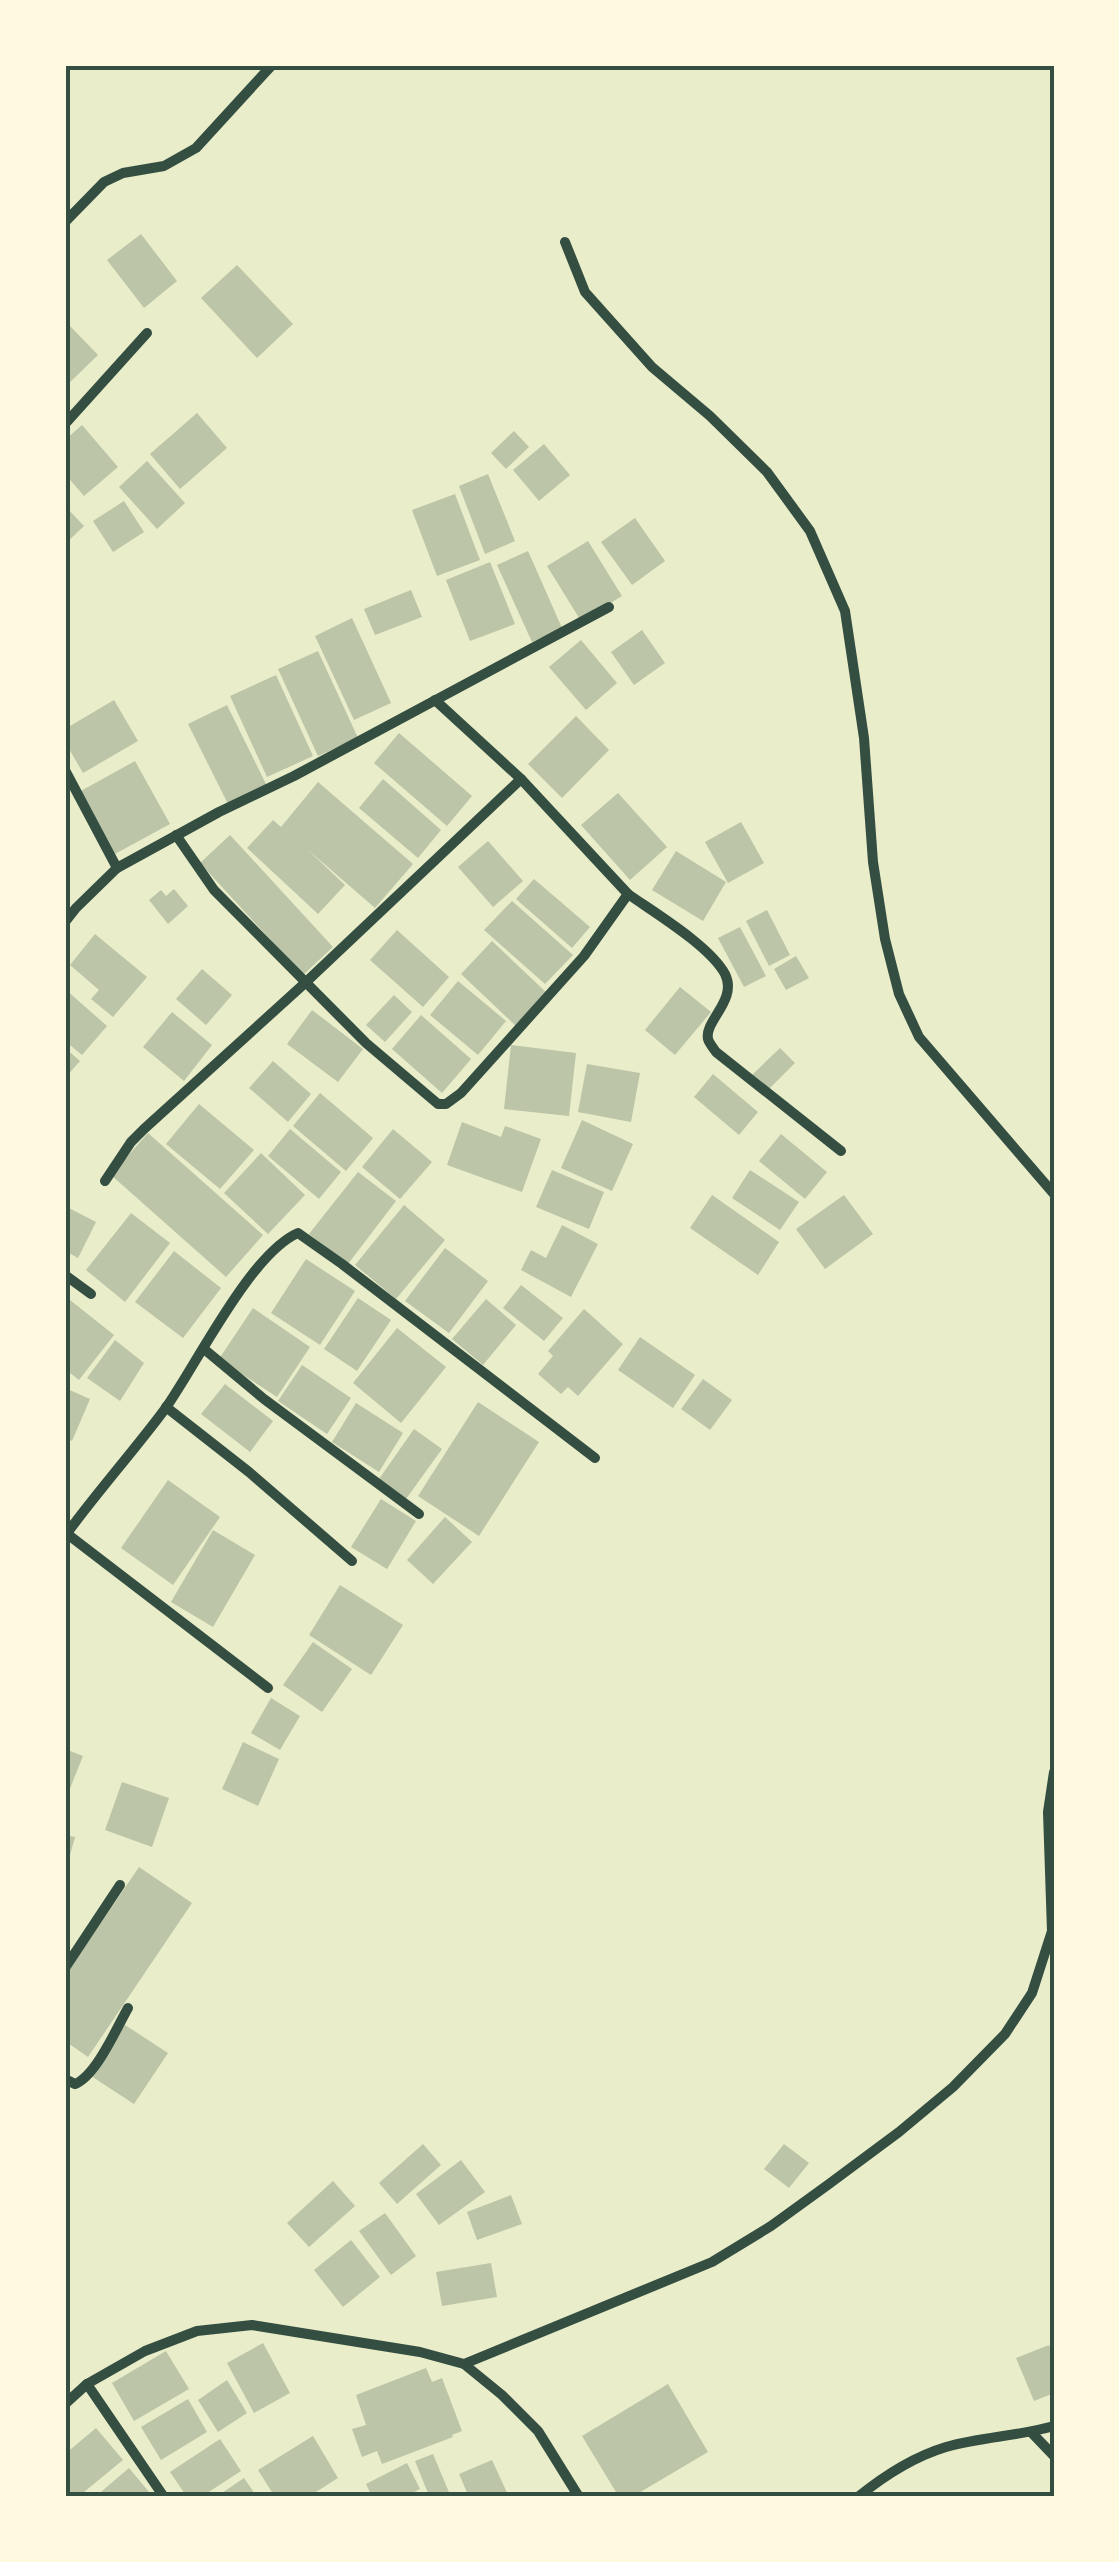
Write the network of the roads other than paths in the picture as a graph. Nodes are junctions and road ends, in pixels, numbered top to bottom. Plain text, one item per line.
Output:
1 (272, 65) edge
2 (65, 222) edge
3 (565, 242) dead end
4 (146, 333) dead end
5 (65, 424) edge
6 (609, 607) dead end
7 (435, 700) junction
8 (65, 770) edge
9 (521, 779) junction
10 (176, 835) junction
11 (117, 868) junction
12 (628, 894) junction
13 (65, 922) edge
14 (305, 983) junction
15 (842, 1151) dead end
16 (105, 1181) dead end
17 (1054, 1194) edge
18 (65, 1275) edge
19 (92, 1294) dead end
20 (204, 1349) junction
21 (166, 1407) junction
22 (595, 1458) dead end
23 (418, 1514) dead end
24 (66, 1534) edge
25 (352, 1561) dead end
26 (268, 1688) dead end
27 (1054, 1772) edge
28 (120, 1885) dead end
29 (65, 1968) edge
30 (128, 2008) dead end
31 (65, 2079) edge
32 (464, 2364) junction
33 (87, 2384) junction
34 (65, 2404) edge
35 (1054, 2426) edge
36 (1031, 2432) junction
37 (1054, 2456) edge
38 (164, 2497) edge
39 (578, 2497) edge
40 (858, 2497) edge

1 - 2 street
3 - 17 street
4 - 5 street
6 - 7 street
7 - 9 street
7 - 10 street
8 - 11 street
9 - 12 street
9 - 14 street
10 - 11 street
10 - 14 street
11 - 13 street
12 - 14 street
12 - 15 street
14 - 16 street
18 - 19 street
20 - 21 street
20 - 22 street
20 - 23 street
21 - 24 street
21 - 25 street
24 - 26 street
27 - 32 street
28 - 29 street
30 - 31 street
32 - 33 street
32 - 39 street
33 - 34 street
33 - 38 street
35 - 36 street
36 - 37 street
36 - 40 street

